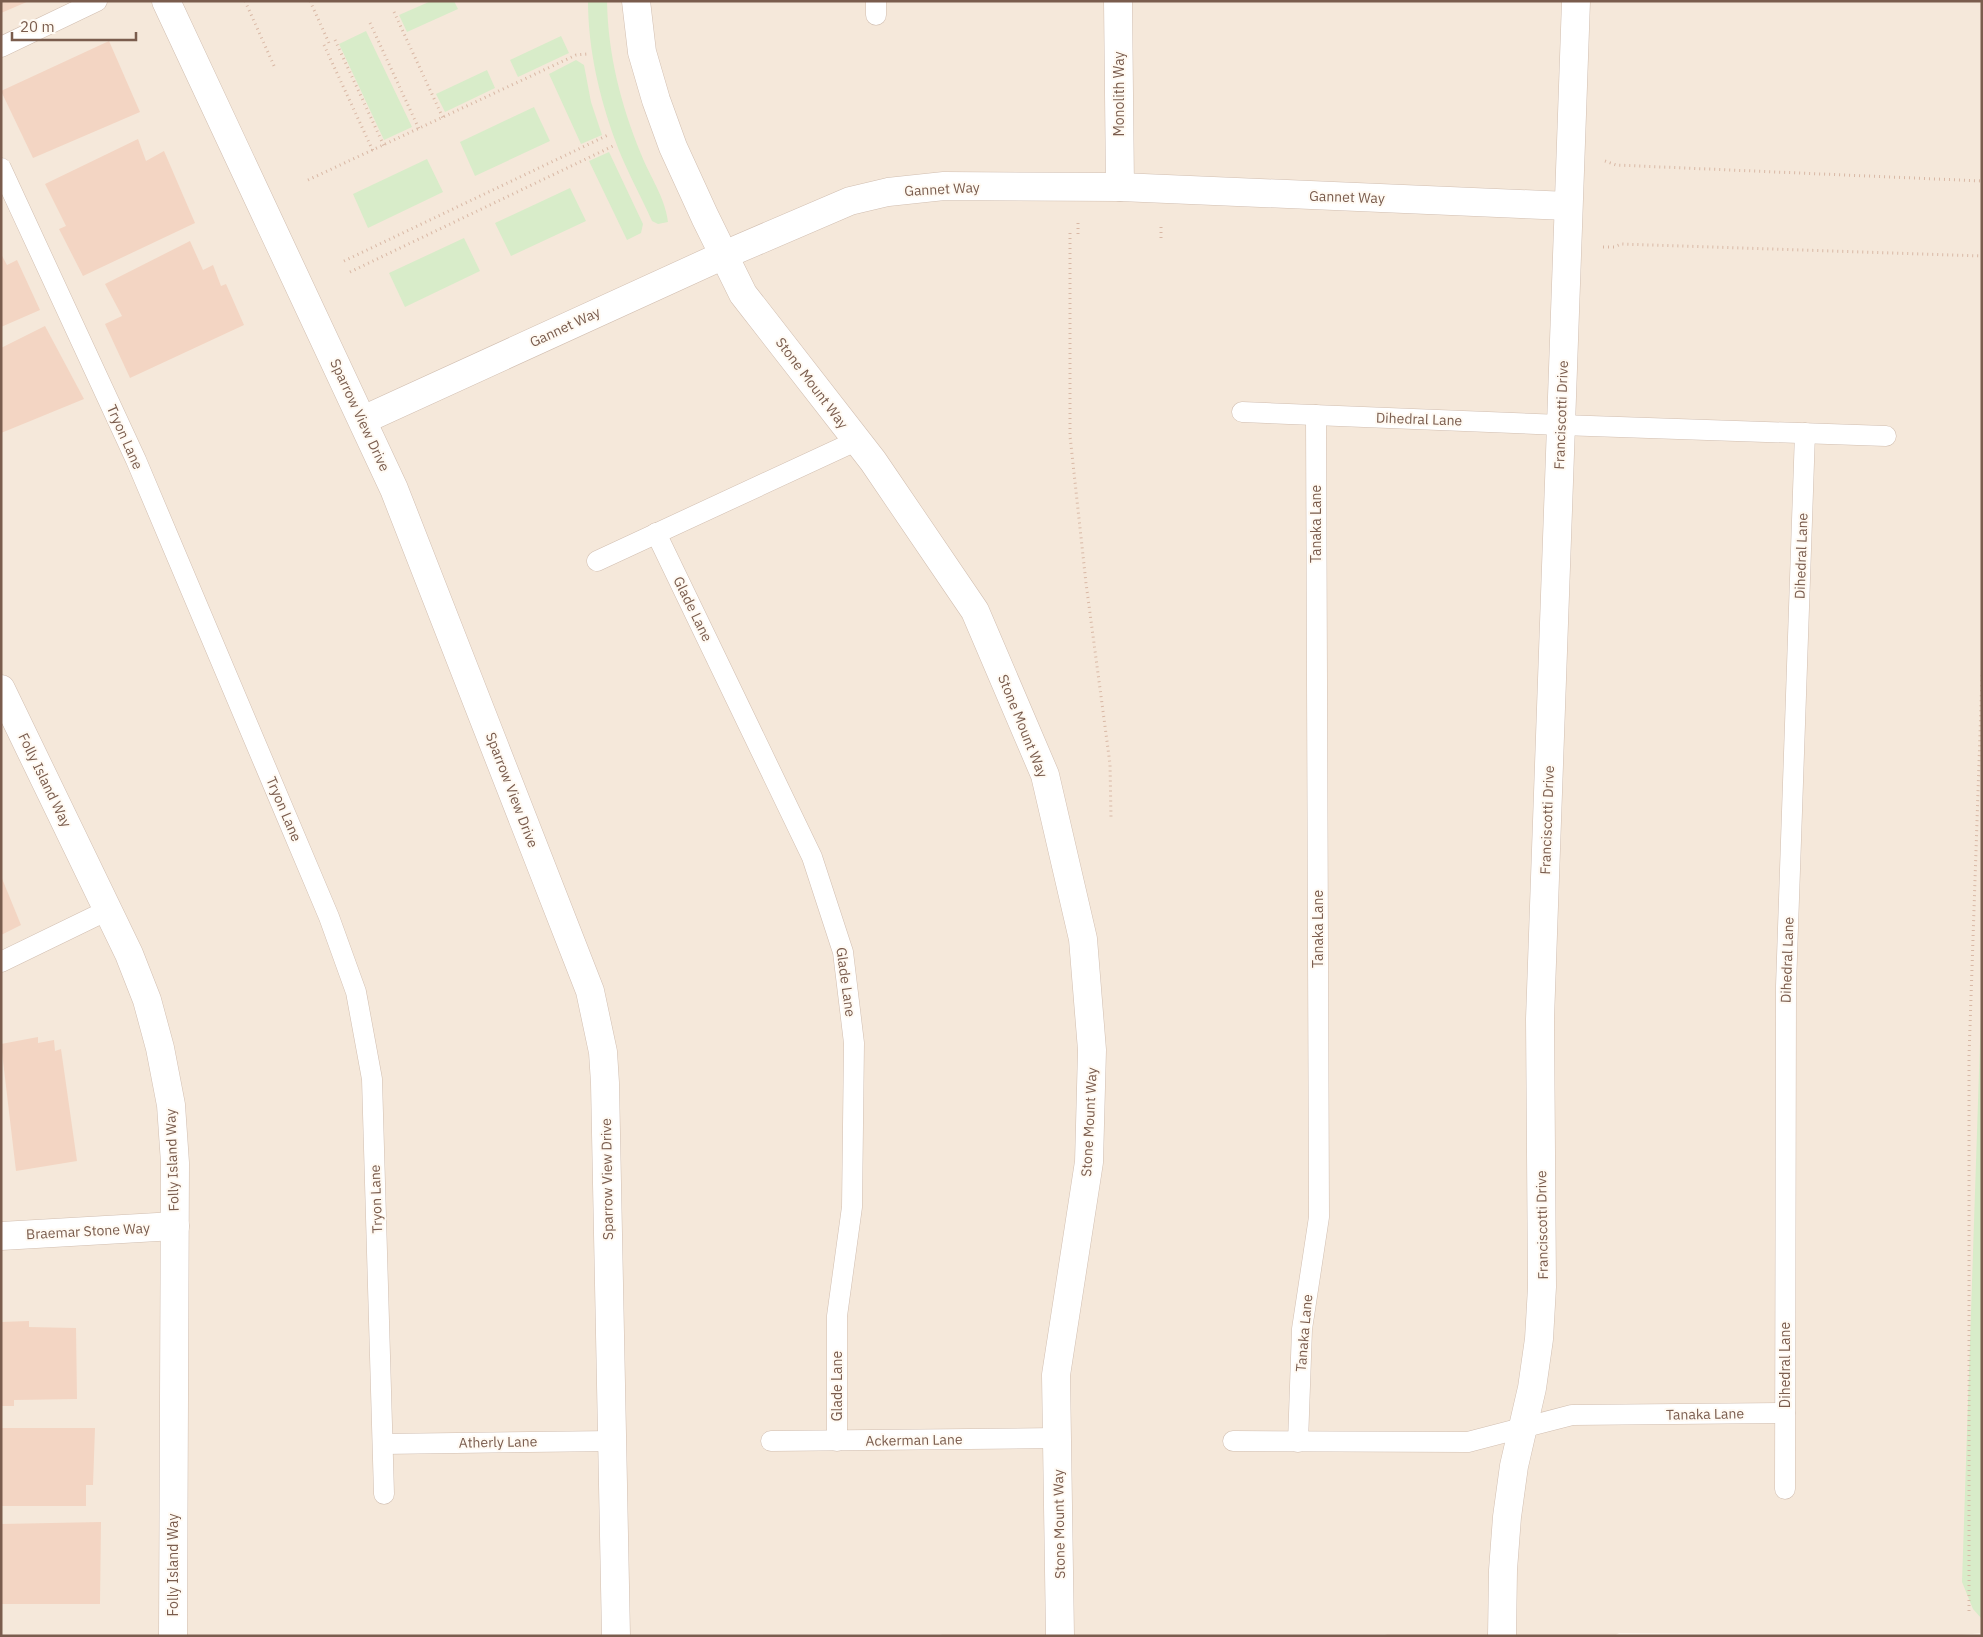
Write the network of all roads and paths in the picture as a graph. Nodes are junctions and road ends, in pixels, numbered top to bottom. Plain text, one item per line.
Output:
1 (97, 1) edge
2 (166, 1) edge
3 (244, 1) edge
4 (310, 1) edge
5 (636, 1) edge
6 (1118, 1) edge
7 (1576, 1) edge
8 (394, 12) dead end
9 (370, 23) dead end
10 (335, 40) dead end
11 (330, 42) dead end
12 (324, 45) dead end
13 (1, 47) edge
14 (587, 54) dead end
15 (275, 68) dead end
16 (443, 118) junction
17 (419, 129) junction
18 (608, 135) dead end
19 (384, 146) junction
20 (613, 146) dead end
21 (373, 151) junction
22 (1600, 160) dead end
23 (1, 168) edge
24 (308, 180) dead end
25 (1982, 181) edge
26 (1120, 187) junction
27 (1568, 206) junction
28 (1161, 221) dead end
29 (1070, 233) dead end
30 (1161, 238) dead end
31 (1597, 248) dead end
32 (724, 255) junction
33 (1982, 256) edge
34 (344, 261) dead end
35 (350, 272) dead end
36 (1242, 412) dead end
37 (1316, 415) junction
38 (363, 420) junction
39 (1561, 425) junction
40 (1805, 433) junction
41 (1886, 436) dead end
42 (856, 441) junction
43 (656, 533) junction
44 (597, 561) dead end
45 (1982, 674) edge
46 (1, 689) edge
47 (1111, 818) dead end
48 (108, 910) junction
49 (1, 962) edge
50 (175, 1226) junction
51 (1, 1236) edge
52 (1785, 1413) junction
53 (1522, 1428) junction
54 (1057, 1438) junction
55 (837, 1440) junction
56 (612, 1441) junction
57 (772, 1441) dead end
58 (1233, 1441) dead end
59 (1298, 1442) junction
60 (383, 1444) junction
61 (1785, 1489) dead end
62 (384, 1494) dead end
63 (1969, 1612) dead end
64 (173, 1636) edge
65 (616, 1636) edge
66 (1060, 1636) edge
67 (1502, 1636) edge

1 - 13 lane
2 - 38 street, Sparrow View Drive
3 - 15 path
4 - 11 path
5 - 32 street, Stone Mount Way
6 - 26 street, Monolith Way
7 - 27 street, Franciscotti Drive
8 - 16 path
9 - 17 path
10 - 19 path
12 - 21 path
14 - 16 path
16 - 17 path
17 - 19 path
18 - 34 path
19 - 21 path
20 - 35 path
21 - 24 path
22 - 25 path
23 - 60 lane, Tryon Lane
26 - 27 street, Gannet Way
26 - 32 street, Gannet Way
27 - 39 street, Franciscotti Drive
28 - 30 path
29 - 47 path
31 - 33 path
32 - 38 street, Gannet Way
32 - 42 street, Stone Mount Way
36 - 37 lane, Dihedral Lane
37 - 39 lane, Dihedral Lane
37 - 59 lane, Tanaka Lane
38 - 56 street, Sparrow View Drive
39 - 40 lane, Dihedral Lane
39 - 53 street, Franciscotti Drive
40 - 41 lane, Dihedral Lane
40 - 52 lane, Dihedral Lane
42 - 43 lane
42 - 54 street, Stone Mount Way
43 - 44 lane
43 - 55 lane, Glade Lane
45 - 63 path
46 - 48 street, Folly Island Way
48 - 49 lane
48 - 50 street, Folly Island Way
50 - 51 street, Braemar Stone Way
50 - 64 street, Folly Island Way
52 - 53 lane, Tanaka Lane
52 - 61 lane, Dihedral Lane
53 - 59 lane, Tanaka Lane
53 - 67 street, Franciscotti Drive
54 - 55 lane, Ackerman Lane
54 - 66 street, Stone Mount Way
55 - 57 lane, Ackerman Lane
56 - 60 lane, Atherly Lane
56 - 65 street, Sparrow View Drive
58 - 59 lane, Tanaka Lane
60 - 62 lane, Tryon Lane

